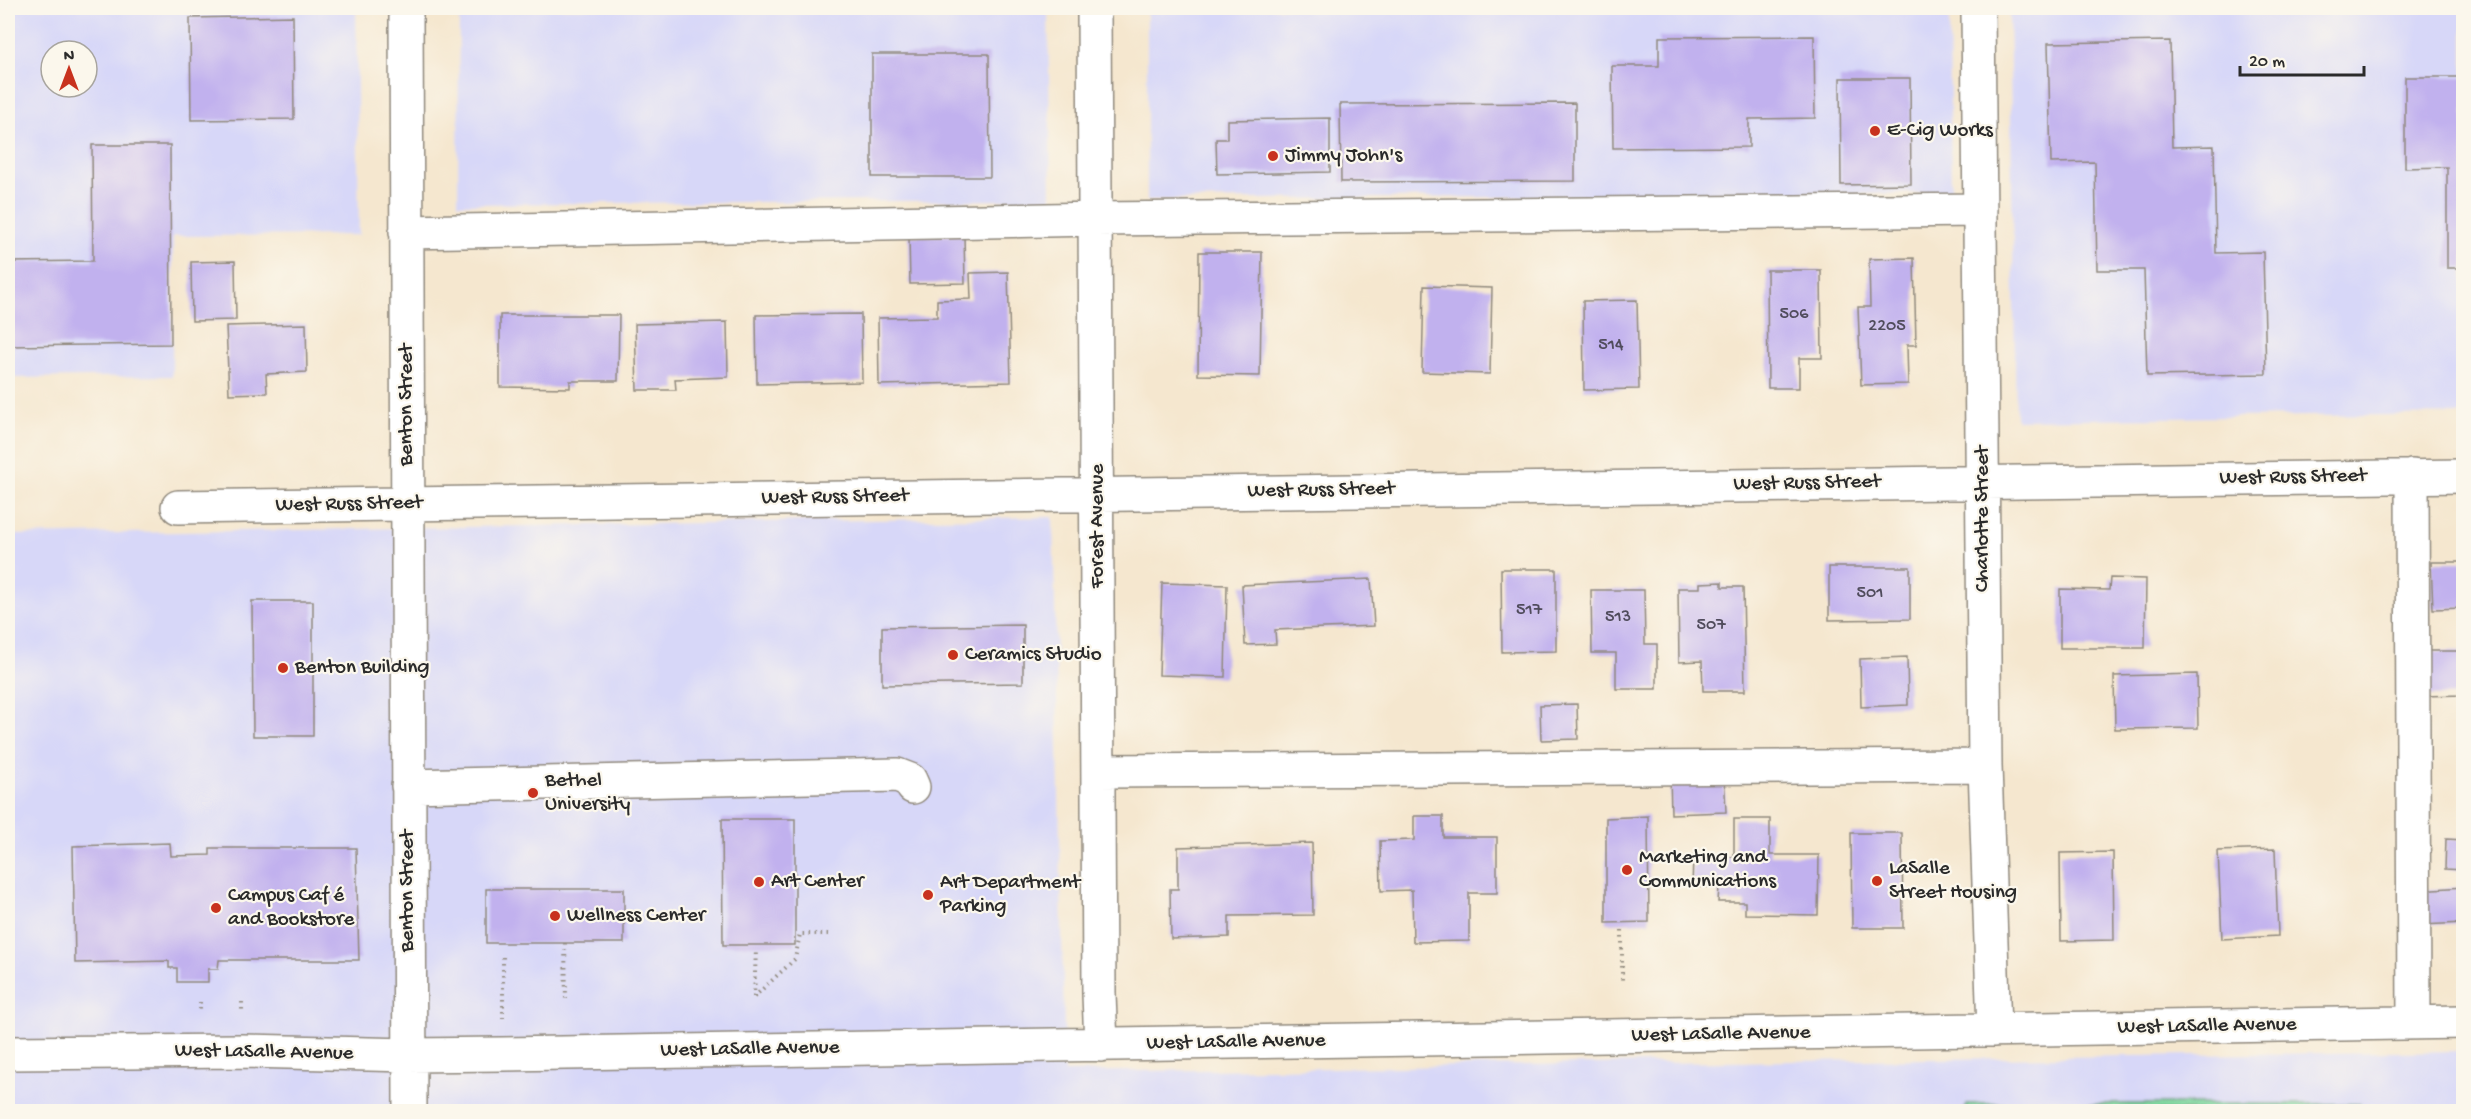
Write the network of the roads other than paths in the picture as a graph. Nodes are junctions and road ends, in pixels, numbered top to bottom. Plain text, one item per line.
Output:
1 (406, 8) edge
2 (1094, 8) edge
3 (1978, 8) edge
4 (1980, 210) junction
5 (1096, 219) junction
6 (406, 232) junction
7 (2412, 476) junction
8 (2463, 476) edge
9 (1982, 482) junction
10 (1097, 494) junction
11 (407, 504) junction
12 (178, 507) dead end
13 (1985, 766) junction
14 (1099, 771) junction
15 (408, 786) junction
16 (913, 787) dead end
17 (2463, 1022) edge
18 (2414, 1023) junction
19 (1994, 1030) junction
20 (1101, 1045) junction
21 (8, 1053) edge
22 (409, 1055) junction
23 (410, 1112) edge

1 - 6 street, Benton Street
2 - 5 street, Forest Avenue
3 - 4 street, Charlotte Street
4 - 5 street
4 - 9 street, Charlotte Street
5 - 6 street
5 - 10 street, Forest Avenue
6 - 11 street, Benton Street
7 - 8 street, West Russ Street
7 - 9 street, West Russ Street
7 - 18 street
9 - 10 street, West Russ Street
9 - 13 street, Charlotte Street
10 - 11 street, West Russ Street
10 - 14 street, Forest Avenue
11 - 12 street, West Russ Street
11 - 15 street, Benton Street
13 - 14 street
13 - 19 street, Charlotte Street
14 - 20 street, Forest Avenue
15 - 16 street
15 - 22 street, Benton Street
17 - 18 street, West LaSalle Avenue
18 - 19 street, West LaSalle Avenue
19 - 20 street, West LaSalle Avenue
20 - 22 street, West LaSalle Avenue
21 - 22 street, West LaSalle Avenue
22 - 23 street, Benton Street

